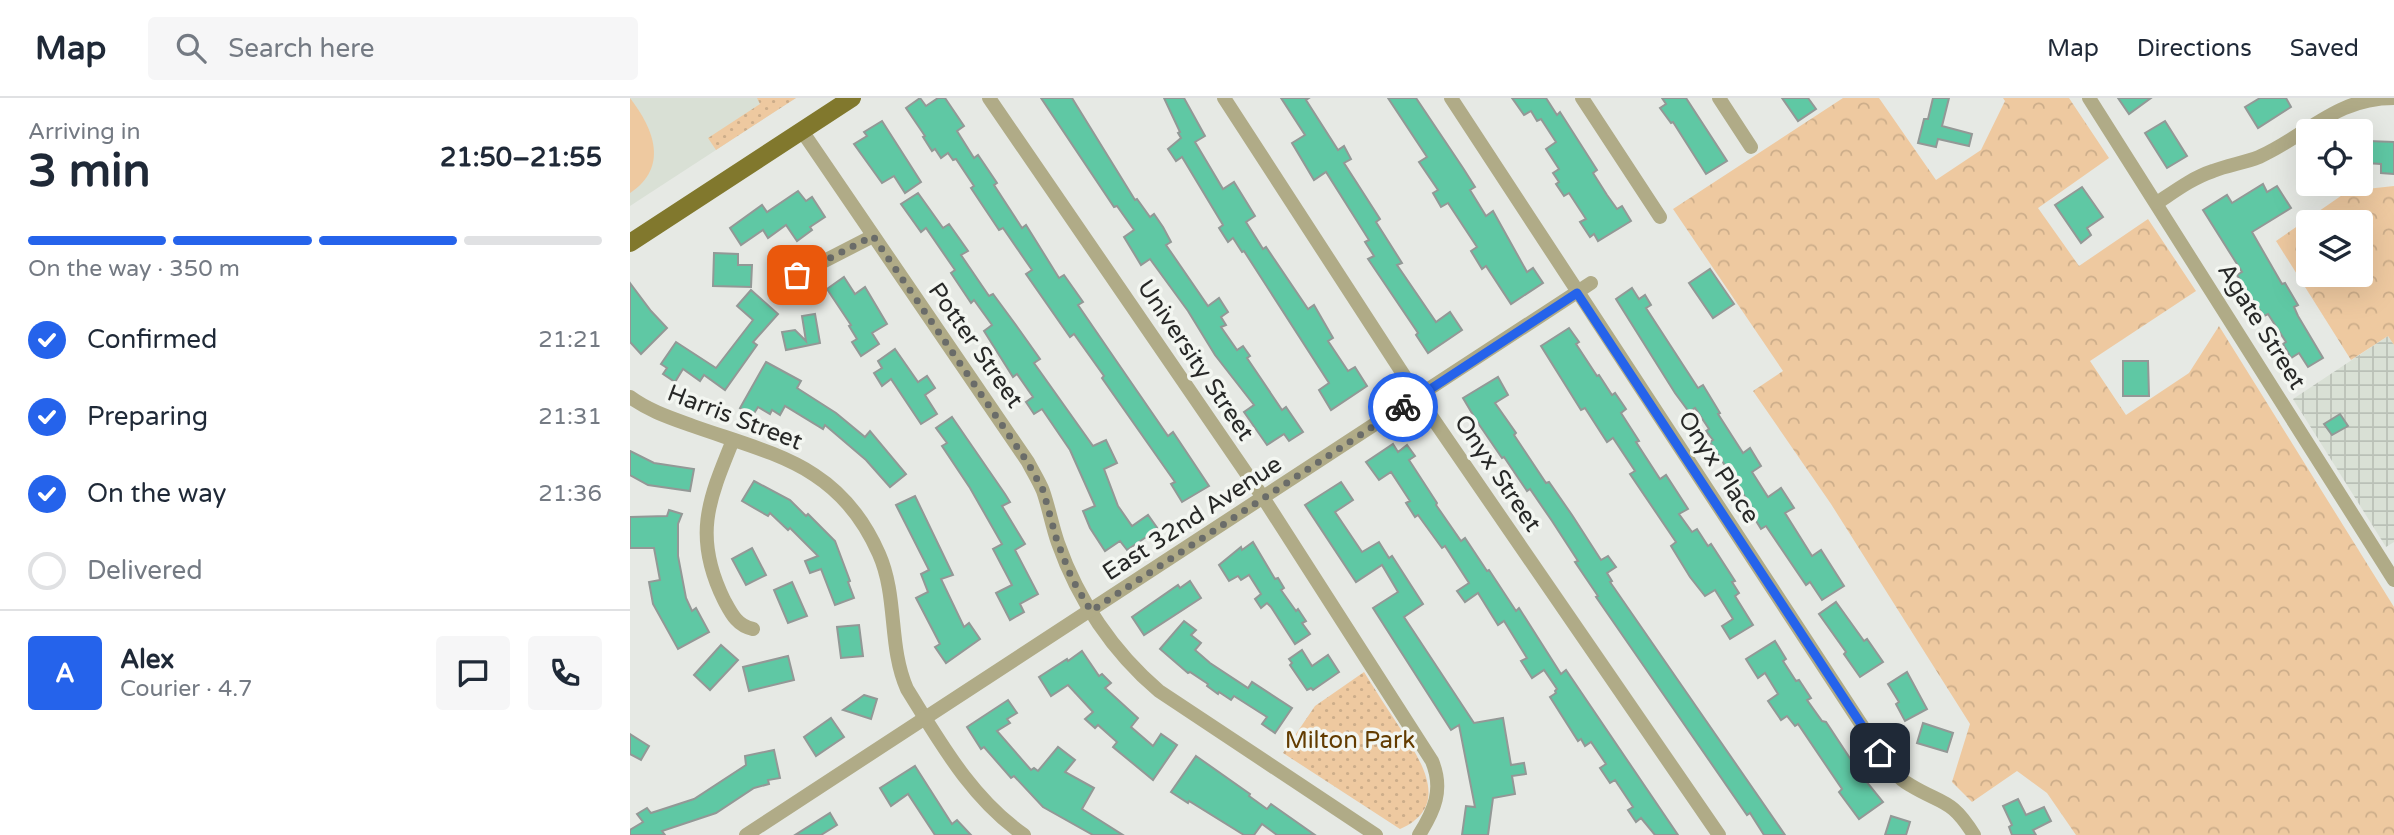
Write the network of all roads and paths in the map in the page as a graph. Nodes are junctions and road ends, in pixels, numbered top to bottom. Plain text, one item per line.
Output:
1 (852, 98) edge
2 (989, 98) edge
3 (1224, 98) edge
4 (1451, 98) edge
5 (1582, 98) edge
6 (1719, 98) edge
7 (2089, 98) edge
8 (2394, 99) edge
9 (802, 131) junction
10 (1751, 147) dead end
11 (2157, 203) junction
12 (1660, 217) dead end
13 (873, 236) junction
14 (630, 243) edge
15 (797, 275) dead end
16 (1591, 283) dead end
17 (1577, 293) junction
18 (630, 397) edge
19 (1418, 397) junction
20 (733, 440) junction
21 (1264, 499) junction
22 (2394, 580) edge
23 (1091, 611) junction
24 (753, 629) dead end
25 (925, 719) junction
26 (756, 832) edge
27 (1024, 835) edge
28 (1376, 835) edge
29 (1419, 835) edge
30 (1719, 835) edge
31 (1974, 835) edge

1 - 9 main road
2 - 21 street, University Street
3 - 19 street, Onyx Street
4 - 17 street, Onyx Place
5 - 12 street
6 - 10 street
7 - 11 street, Agate Street
8 - 11 street
9 - 13 street, Potter Street
9 - 14 main road
11 - 22 street, Agate Street
13 - 15 street
13 - 23 street, Potter Street
16 - 17 street, East 32nd Avenue
17 - 19 street, East 32nd Avenue
17 - 31 street, Onyx Place
18 - 20 street, Harris Street
19 - 21 street, East 32nd Avenue
19 - 30 street, Onyx Street
20 - 24 street
20 - 25 street, Harris Street
21 - 23 street, East 32nd Avenue
21 - 29 street, University Street
23 - 25 street, East 32nd Avenue
23 - 28 street, Potter Street
25 - 26 street, East 32nd Avenue
25 - 27 street, Harris Street

